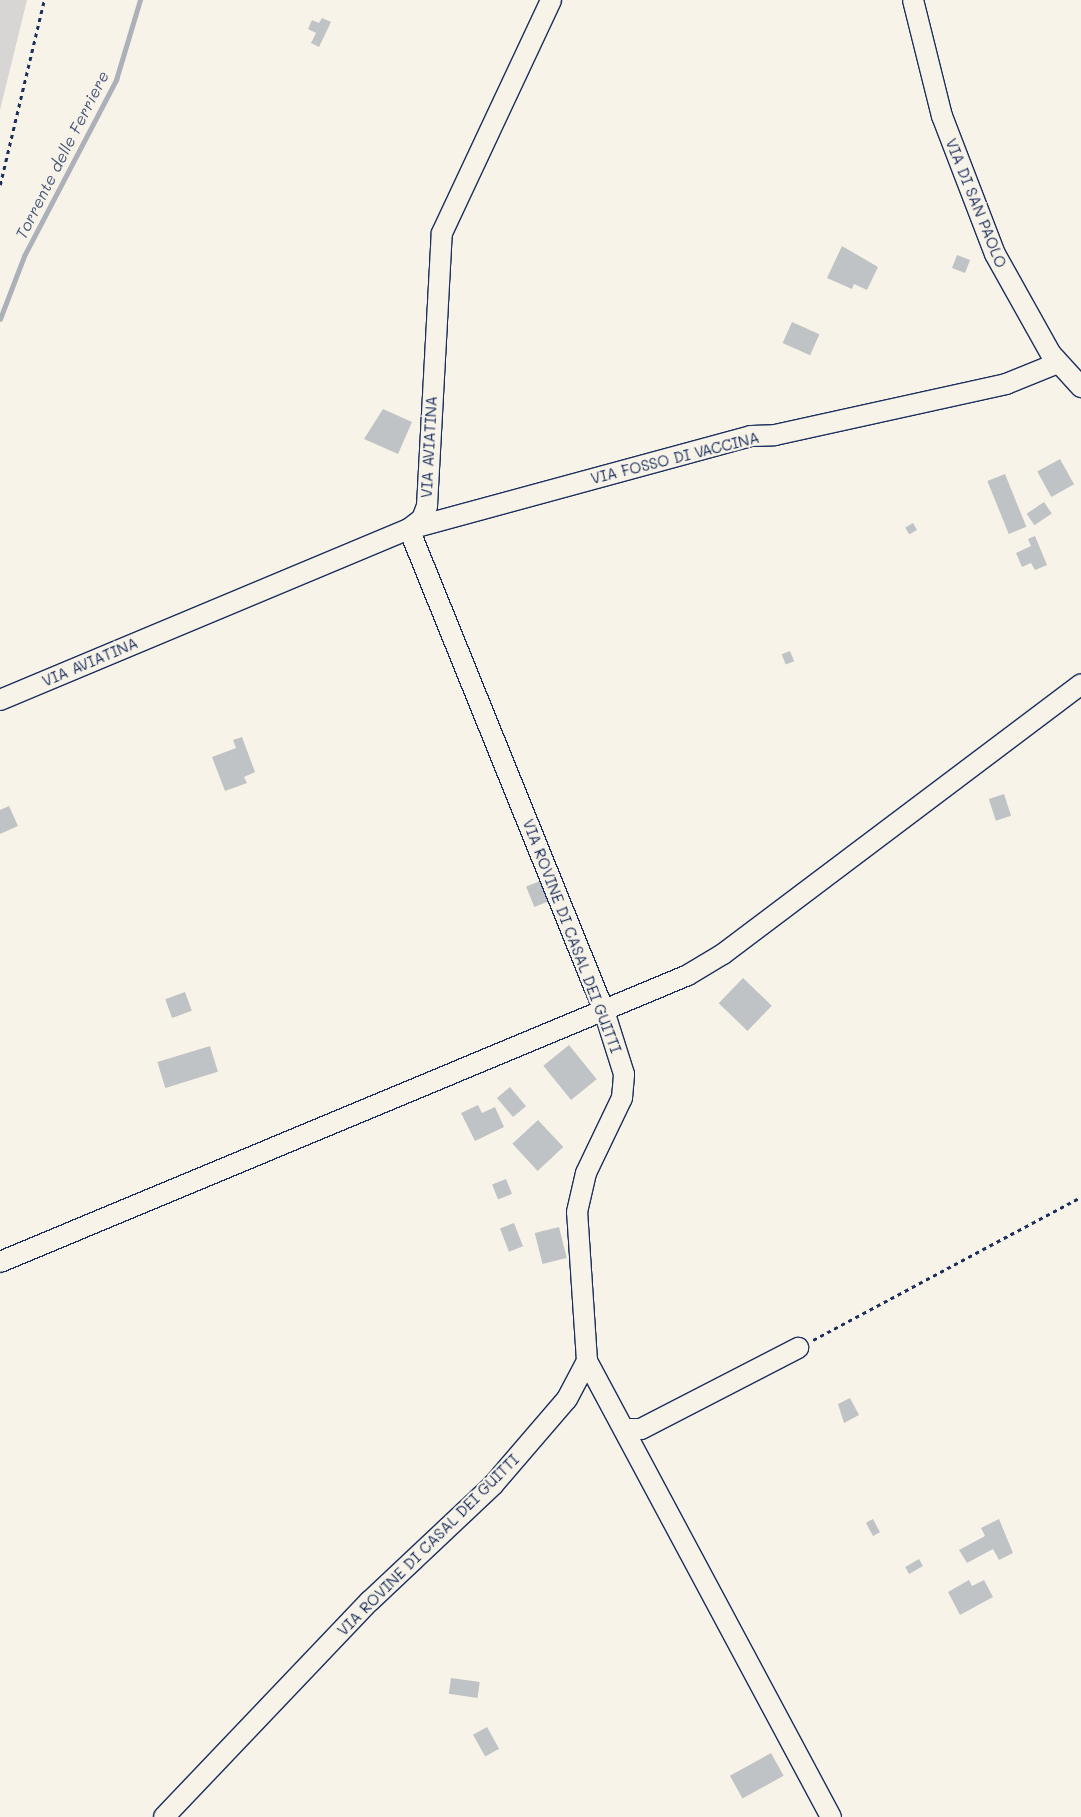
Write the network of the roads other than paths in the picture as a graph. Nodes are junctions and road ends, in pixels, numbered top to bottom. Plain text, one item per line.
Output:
1 (551, 0) edge
2 (913, 0) edge
3 (1058, 363) junction
4 (1080, 383) edge
5 (409, 529) junction
6 (1081, 684) edge
7 (0, 700) edge
8 (604, 1011) junction
9 (0, 1262) edge
10 (798, 1348) road end
11 (587, 1361) junction
12 (624, 1430) junction
13 (164, 1817) edge
14 (831, 1817) edge

1 - 5 street, VIA AVIATINA
2 - 3 street, VIA DI SAN PAOLO
3 - 4 street, VIA DI SAN PAOLO
3 - 5 street, VIA FOSSO DI VACCINA
5 - 7 street, VIA AVIATINA
5 - 8 street, VIA ROVINE DI CASAL DEI GUITTI
6 - 8 street
8 - 9 street
8 - 11 street, VIA ROVINE DI CASAL DEI GUITTI
10 - 12 street
11 - 12 street
11 - 13 street, VIA ROVINE DI CASAL DEI GUITTI
12 - 14 street

